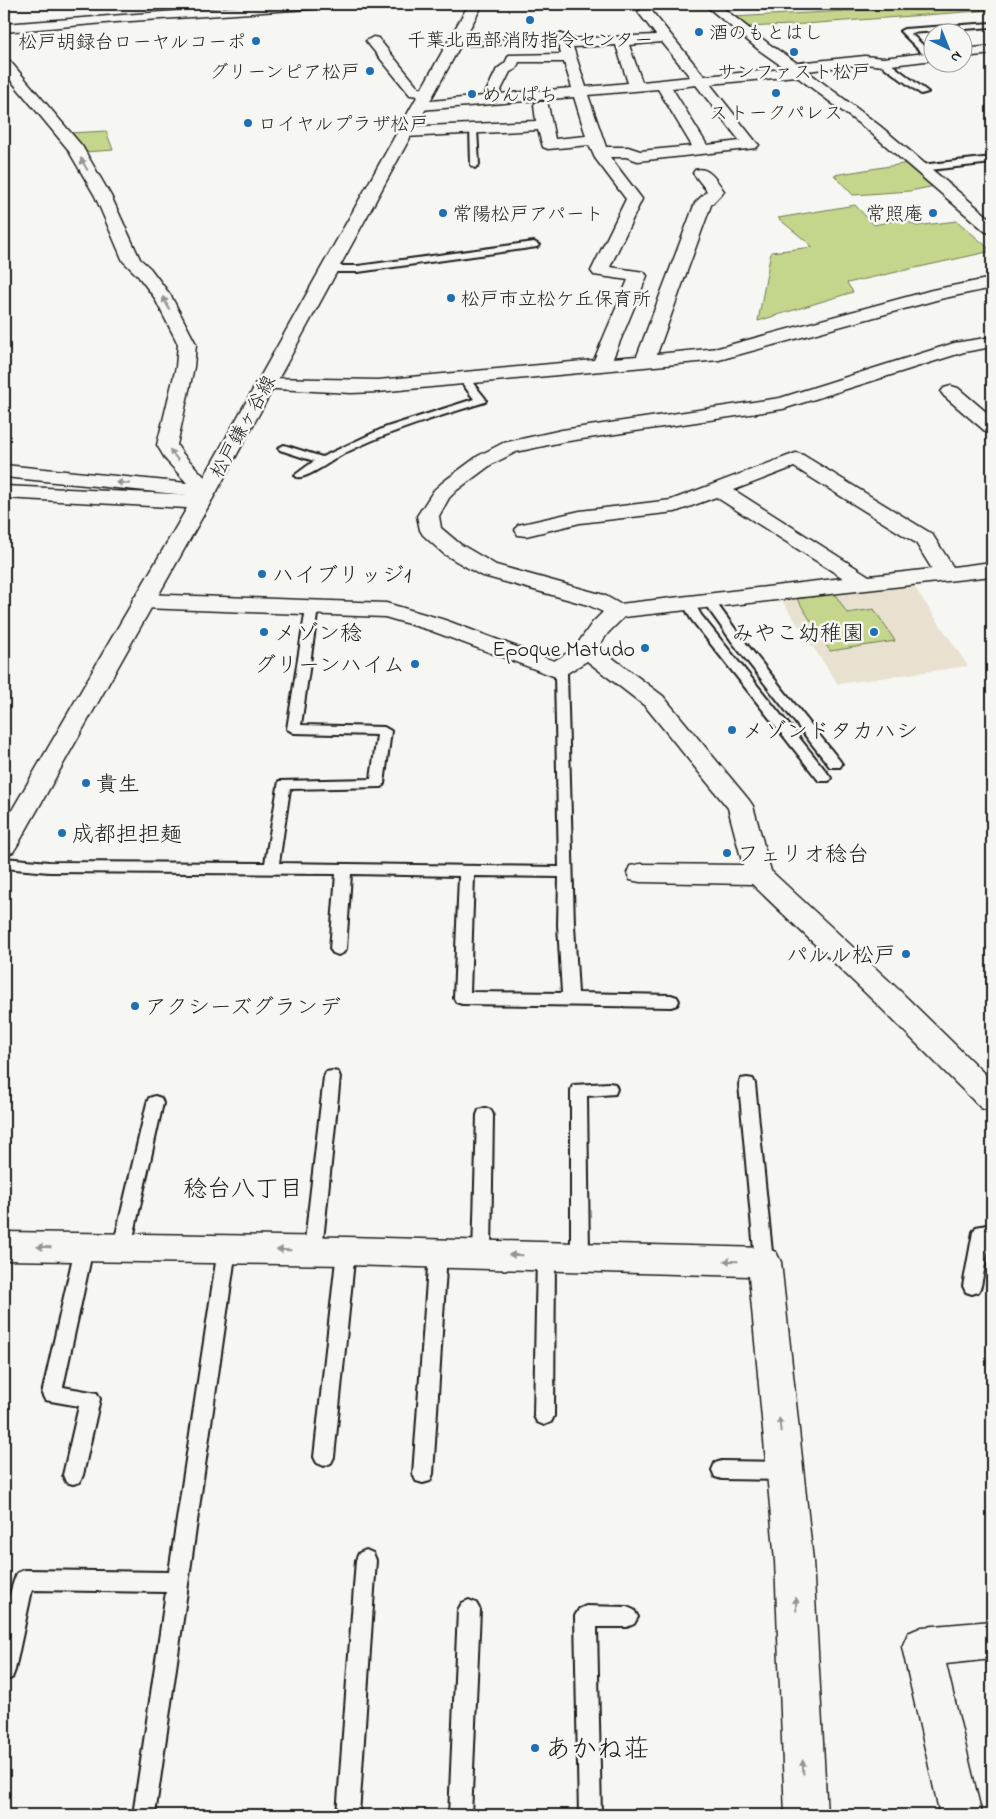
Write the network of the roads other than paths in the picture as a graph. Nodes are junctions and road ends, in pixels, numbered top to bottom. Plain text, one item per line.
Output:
1 (320, 4) edge
2 (476, 4) edge
3 (710, 4) edge
4 (250, 6) edge
5 (645, 12) dead end
6 (991, 26) edge
7 (974, 27) edge
8 (4, 28) edge
9 (924, 30) edge
10 (561, 36) dead end
11 (664, 38) junction
12 (373, 41) dead end
13 (621, 41) junction
14 (454, 43) junction
15 (992, 46) edge
16 (974, 48) edge
17 (924, 49) edge
18 (992, 50) edge
19 (974, 52) edge
20 (924, 57) edge
21 (569, 58) junction
22 (883, 62) junction
23 (4, 63) edge
24 (796, 70) junction
25 (699, 81) junction
26 (664, 85) junction
27 (637, 87) junction
28 (581, 92) junction
29 (924, 92) dead end
30 (540, 96) junction
31 (424, 100) junction
32 (489, 101) junction
33 (543, 124) junction
34 (473, 129) junction
35 (405, 132) junction
36 (597, 146) junction
37 (702, 150) junction
38 (992, 160) edge
39 (475, 165) dead end
40 (920, 168) junction
41 (700, 172) dead end
42 (992, 228) edge
43 (534, 245) dead end
44 (328, 269) junction
45 (992, 283) edge
46 (992, 342) edge
47 (645, 361) junction
48 (601, 365) junction
49 (464, 379) junction
50 (265, 384) junction
51 (950, 392) dead end
52 (992, 428) edge
53 (284, 448) dead end
54 (321, 460) junction
55 (4, 472) edge
56 (301, 475) dead end
57 (718, 489) junction
58 (4, 492) edge
59 (204, 497) junction
60 (526, 530) dead end
61 (992, 569) edge
62 (946, 573) junction
63 (864, 582) junction
64 (143, 601) junction
65 (698, 601) junction
66 (312, 608) junction
67 (617, 611) junction
68 (586, 650) junction
69 (556, 670) junction
70 (835, 764) dead end
71 (824, 778) dead end
72 (4, 846) edge
73 (4, 863) edge
74 (271, 869) junction
75 (344, 870) junction
76 (467, 871) junction
77 (566, 872) junction
78 (640, 873) dead end
79 (759, 875) junction
80 (338, 949) dead end
81 (570, 999) junction
82 (671, 1001) dead end
83 (332, 1077) dead end
84 (747, 1084) dead end
85 (609, 1089) dead end
86 (992, 1100) edge
87 (154, 1103) dead end
88 (485, 1115) dead end
89 (992, 1231) edge
90 (4, 1246) edge
91 (122, 1247) junction
92 (84, 1248) junction
93 (227, 1249) junction
94 (313, 1250) junction
95 (346, 1251) junction
96 (438, 1253) junction
97 (482, 1254) junction
98 (546, 1255) junction
99 (580, 1256) junction
100 (764, 1262) junction
101 (972, 1286) dead end
102 (544, 1416) dead end
103 (324, 1457) dead end
104 (722, 1470) dead end
105 (785, 1471) junction
106 (423, 1474) dead end
107 (73, 1475) dead end
108 (366, 1560) dead end
109 (178, 1582) junction
110 (469, 1610) dead end
111 (627, 1617) dead end
112 (992, 1640) edge
113 (4, 1670) edge
114 (144, 1815) edge
115 (348, 1815) edge
116 (460, 1815) edge
117 (590, 1815) edge
118 (806, 1815) edge
119 (960, 1815) edge

1 - 4 street
2 - 14 street, 松戸鎌ヶ谷線
3 - 24 street
4 - 8 street
5 - 11 street
6 - 7 lane
9 - 17 lane
10 - 14 lane
11 - 13 street
11 - 25 street
12 - 31 street
13 - 21 street
13 - 27 street
14 - 31 street, 松戸鎌ヶ谷線
15 - 16 lane
18 - 19 street
20 - 22 street
21 - 28 street
21 - 32 street
22 - 24 street
22 - 29 lane
59 -> 23 street
24 - 25 street
24 - 40 street
25 - 26 street
25 - 37 street
26 - 27 street
26 - 37 street
27 - 28 street
28 - 30 street
28 - 36 street
30 - 32 street
30 - 33 street
31 - 32 street
31 - 35 street, 松戸鎌ヶ谷線
33 - 34 street
33 - 36 street
34 - 35 street
34 - 39 lane
35 - 44 street, 松戸鎌ヶ谷線
36 - 37 street
36 - 48 street
38 - 40 lane
40 - 42 street
41 - 47 street
43 - 44 lane
44 - 50 street, 松戸鎌ヶ谷線
45 - 47 street
46 - 67 street
47 - 48 street
48 - 49 street
49 - 50 street
49 - 54 lane
50 - 59 street, 松戸鎌ヶ谷線
51 - 52 street
53 - 54 lane
54 - 56 lane
59 -> 55 street
57 - 60 street
57 - 62 street
57 - 63 street
58 - 59 street
59 - 64 street, 松戸鎌ヶ谷線
61 - 62 street
62 - 63 street
63 - 65 street
64 - 66 street
64 - 72 street, 松戸鎌ヶ谷線
65 - 67 street
65 - 70 lane
65 - 71 lane
66 - 69 street
66 - 74 lane
67 - 68 street
68 - 69 street
68 - 79 street
69 - 77 lane
73 - 74 lane
74 - 75 lane
75 - 76 lane
75 - 80 lane
76 - 77 lane
76 - 81 lane
77 - 81 lane
78 - 79 street
79 - 86 street
81 - 82 lane
83 - 94 lane
84 - 100 lane
85 - 99 lane
87 - 91 lane
88 - 97 lane
89 - 101 lane
92 -> 90 street
91 - 92 street
91 - 93 street
92 - 107 lane
94 -> 93 street
93 - 109 lane
94 - 95 street
95 - 96 street
95 - 103 lane
96 - 97 street
96 - 106 lane
98 -> 97 street
98 - 99 street
98 - 102 lane
100 -> 99 street
105 -> 100 street
104 - 105 lane
118 -> 105 street
108 - 115 lane
109 - 113 lane
109 - 114 lane
110 - 116 lane
111 - 117 lane
112 - 119 street

